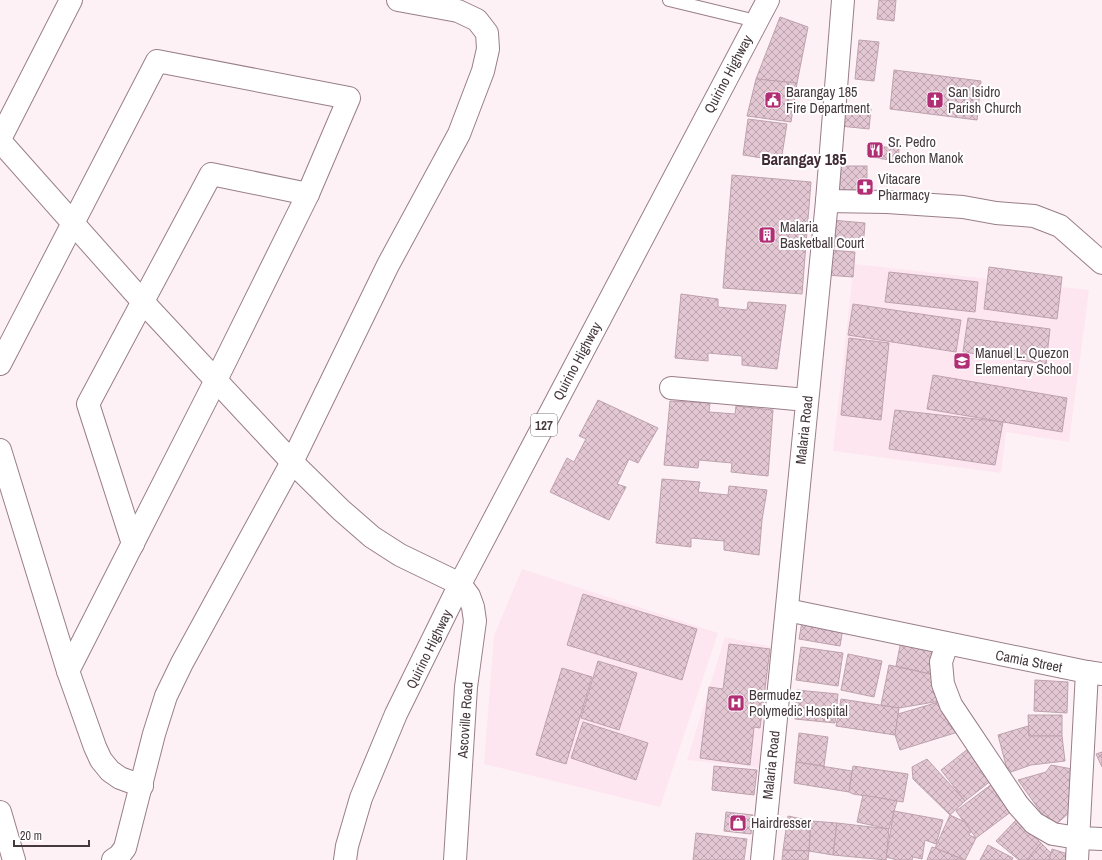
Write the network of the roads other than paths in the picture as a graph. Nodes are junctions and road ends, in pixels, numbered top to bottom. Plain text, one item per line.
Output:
1 (71, 0) edge
2 (398, 0) edge
3 (669, 0) edge
4 (768, 0) edge
5 (843, 0) edge
6 (756, 21) junction
7 (0, 140) edge
8 (308, 194) junction
9 (827, 201) junction
10 (73, 224) junction
11 (1102, 263) edge
12 (143, 302) junction
13 (0, 364) edge
14 (216, 380) junction
15 (671, 388) dead end
16 (807, 400) junction
17 (0, 450) edge
18 (292, 462) junction
19 (132, 544) junction
20 (460, 584) junction
21 (787, 610) junction
22 (947, 644) junction
23 (68, 671) junction
24 (1095, 673) edge
25 (142, 786) junction
26 (0, 812) edge
27 (1078, 838) junction
28 (1102, 839) edge
29 (14, 860) edge
30 (113, 860) edge
31 (345, 860) edge
32 (455, 860) edge
33 (762, 860) edge
34 (1077, 860) edge

1 - 7 street
2 - 18 street
3 - 6 lane
4 - 6 street, Quirino Highway / 127
5 - 9 street, Malaria Road
6 - 20 street, Quirino Highway / 127
7 - 10 street
8 - 10 street
8 - 12 street
8 - 14 street
9 - 11 street
9 - 16 street, Malaria Road
10 - 12 street
10 - 13 street
12 - 14 street
12 - 19 street
14 - 18 street
14 - 19 street
15 - 16 street
16 - 21 street, Malaria Road
17 - 23 street
18 - 20 street
18 - 25 street
19 - 23 street
20 - 31 street, Quirino Highway / 127
20 - 32 street, Ascoville Road
21 - 22 street, Camia Street
21 - 33 street, Malaria Road
22 - 24 street, Camia Street
22 - 27 street
23 - 25 street
24 - 27 street, Camia Street
25 - 30 street
26 - 29 street
27 - 28 street
27 - 34 street, Camia Street

